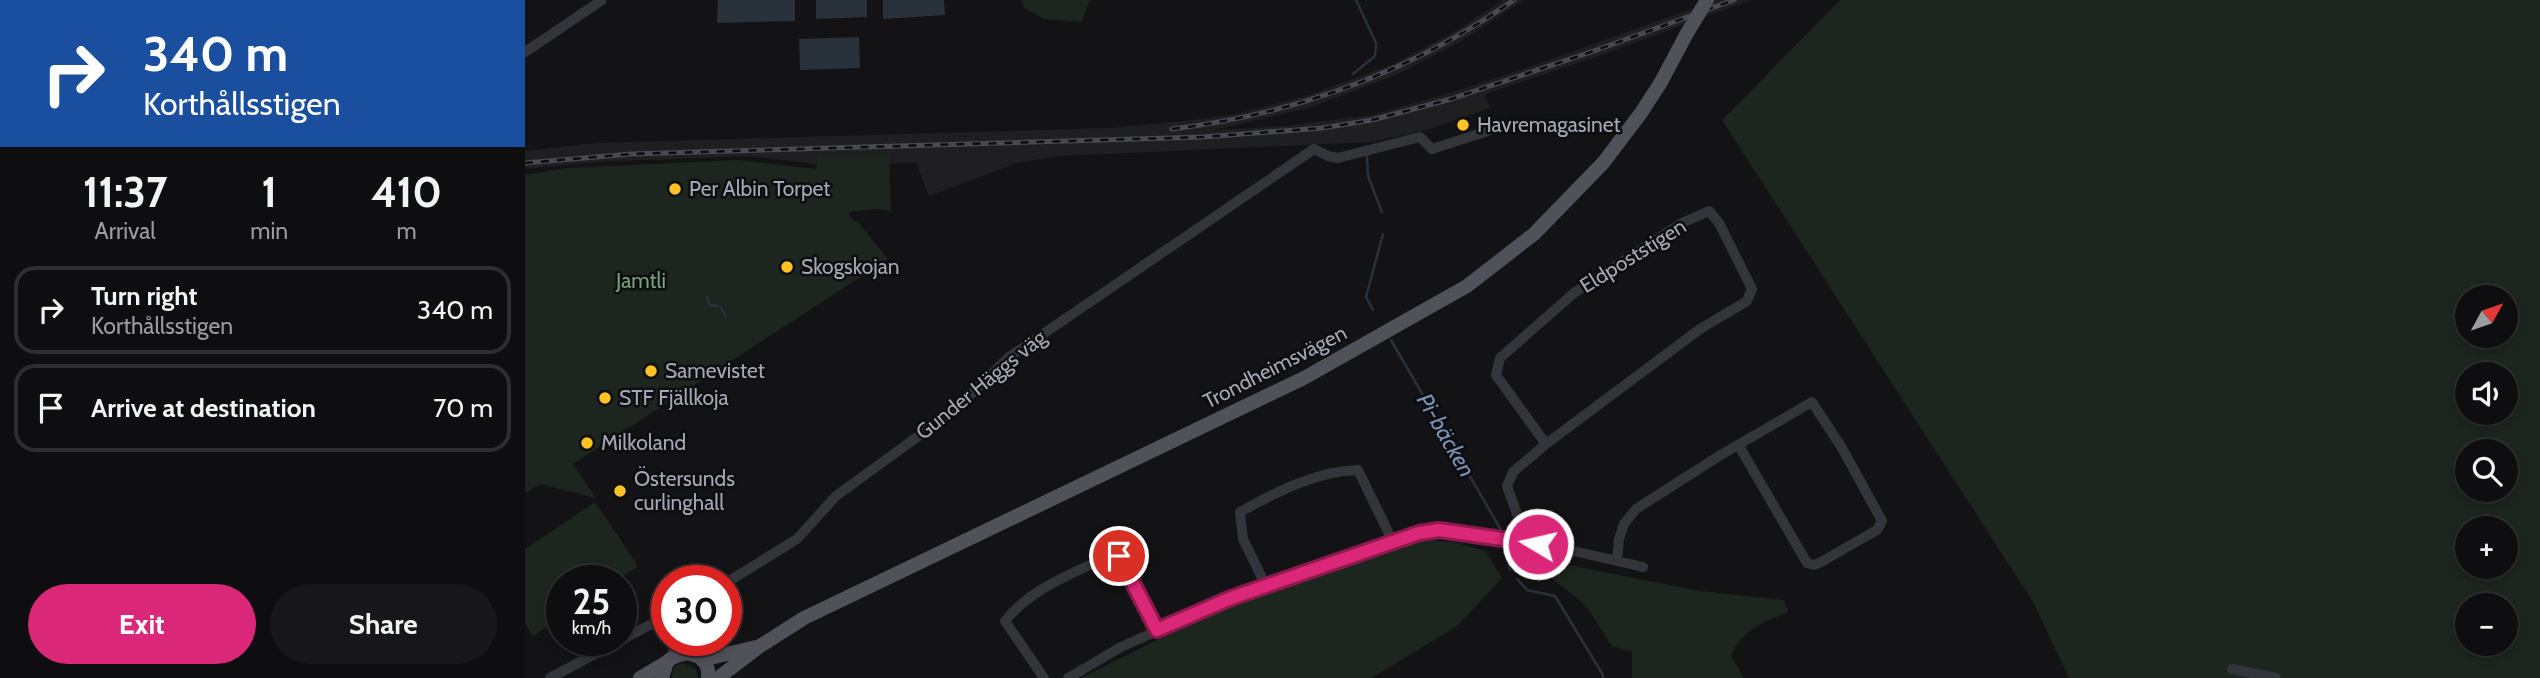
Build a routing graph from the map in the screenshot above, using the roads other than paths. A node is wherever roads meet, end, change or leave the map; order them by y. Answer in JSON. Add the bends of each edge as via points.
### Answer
{"nodes":[{"id":1,"x":602,"y":0,"type":"edge"},
{"id":2,"x":1707,"y":0,"type":"edge"},
{"id":3,"x":525,"y":52,"type":"edge"},
{"id":4,"x":1488,"y":131,"type":"dead end"},
{"id":5,"x":1546,"y":444,"type":"junction"},
{"id":6,"x":1739,"y":446,"type":"junction"},
{"id":7,"x":1524,"y":538,"type":"junction"},
{"id":8,"x":1392,"y":542,"type":"junction"},
{"id":9,"x":1617,"y":560,"type":"junction"},
{"id":10,"x":1643,"y":567,"type":"dead end"},
{"id":11,"x":742,"y":573,"type":"edge"},
{"id":12,"x":1266,"y":586,"type":"junction"},
{"id":13,"x":1157,"y":630,"type":"junction"},
{"id":14,"x":760,"y":646,"type":"junction"},
{"id":15,"x":591,"y":656,"type":"edge"},
{"id":16,"x":670,"y":656,"type":"edge"},
{"id":17,"x":697,"y":657,"type":"junction"},
{"id":18,"x":670,"y":659,"type":"junction"},
{"id":19,"x":2232,"y":669,"type":"dead end"},
{"id":20,"x":550,"y":678,"type":"edge"},
{"id":21,"x":640,"y":678,"type":"edge"},
{"id":22,"x":662,"y":678,"type":"edge"},
{"id":23,"x":708,"y":678,"type":"edge"},
{"id":24,"x":717,"y":678,"type":"edge"},
{"id":25,"x":1044,"y":678,"type":"edge"},
{"id":26,"x":1068,"y":678,"type":"edge"},
{"id":27,"x":2276,"y":678,"type":"edge"}],
"edges":[{"from":1,"to":3,"type":"street"},
{"from":2,"to":14,"type":"main road","name":"Trondheimsvägen","bridge":true,"via":[[1654,93],[1603,163],[1534,234],[1467,286],[1304,378],[874,583]]},
{"from":4,"to":11,"type":"street","name":"Gunder Häggs väg","via":[[1432,149],[1420,136],[1338,158],[1314,149],[1008,358],[957,408],[836,496],[797,539]]},
{"from":5,"to":5,"type":"street","name":"Eldpoststigen","via":[[1700,329],[1747,301],[1752,289],[1709,211],[1682,223],[1574,293],[1500,358],[1496,375]]},
{"from":5,"to":7,"type":"street","name":"Eldpoststigen","via":[[1513,472],[1507,486]]},
{"from":6,"to":6,"type":"street","via":[[1812,402],[1882,521],[1877,530],[1821,562],[1807,563]]},
{"from":6,"to":9,"type":"street","via":[[1636,509],[1624,524]]},
{"from":7,"to":8,"type":"street","via":[[1439,530]]},
{"from":7,"to":9,"type":"street"},
{"from":8,"to":12,"type":"street"},
{"from":8,"to":12,"type":"street","via":[[1359,470],[1338,470],[1274,492],[1240,512],[1243,539]]},
{"from":9,"to":10,"type":"street"},
{"from":12,"to":13,"type":"street"},
{"from":13,"to":25,"type":"street","via":[[1119,556],[1111,555],[1047,586],[1017,606],[1005,621]]},
{"from":13,"to":26,"type":"street"},
{"from":14,"to":17,"type":"main road","name":"Trondheimsvägen"},
{"from":14,"to":24,"type":"main road","name":"Trondheimsvägen"},
{"from":15,"to":20,"type":"street"},
{"from":16,"to":18,"type":"street"},
{"from":17,"to":18,"type":"main road","name":"Trondheimsvägen","via":[[683,653]]},
{"from":17,"to":23,"type":"main road","via":[[709,672]]},
{"from":18,"to":21,"type":"main road"},
{"from":18,"to":22,"type":"main road"},
{"from":19,"to":27,"type":"street"}]}
